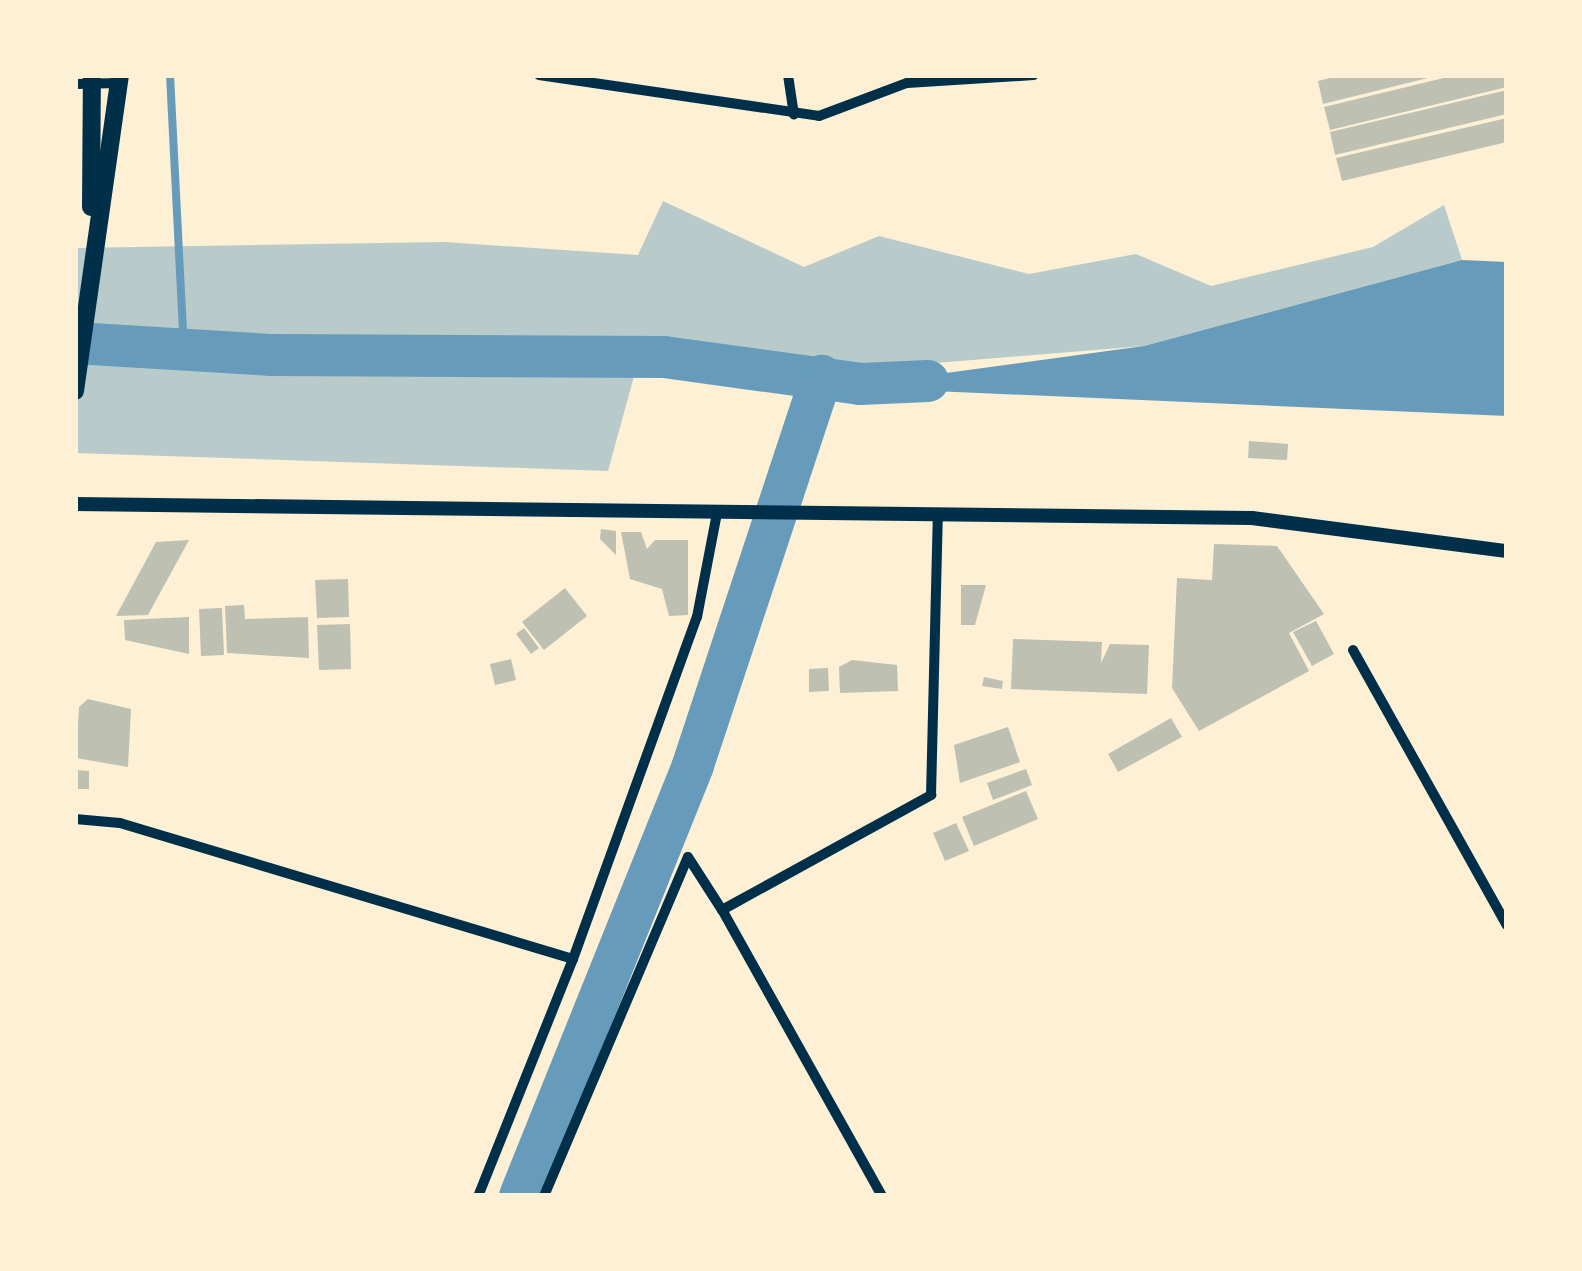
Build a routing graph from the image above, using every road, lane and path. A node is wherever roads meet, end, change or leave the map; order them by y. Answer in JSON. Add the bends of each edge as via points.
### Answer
{"nodes":[{"id":1,"x":539,"y":75,"type":"edge"},
{"id":2,"x":788,"y":75,"type":"edge"},
{"id":3,"x":1034,"y":75,"type":"edge"},
{"id":4,"x":120,"y":79,"type":"edge"},
{"id":5,"x":87,"y":81,"type":"edge"},
{"id":6,"x":794,"y":115,"type":"junction"},
{"id":7,"x":90,"y":268,"type":"junction"},
{"id":8,"x":75,"y":391,"type":"edge"},
{"id":9,"x":75,"y":504,"type":"edge"},
{"id":10,"x":717,"y":514,"type":"junction"},
{"id":11,"x":938,"y":515,"type":"junction"},
{"id":12,"x":1507,"y":550,"type":"edge"},
{"id":13,"x":1353,"y":650,"type":"dead end"},
{"id":14,"x":75,"y":819,"type":"edge"},
{"id":15,"x":722,"y":910,"type":"junction"},
{"id":16,"x":1507,"y":925,"type":"edge"},
{"id":17,"x":573,"y":958,"type":"junction"},
{"id":18,"x":478,"y":1196,"type":"edge"},
{"id":19,"x":544,"y":1196,"type":"edge"},
{"id":20,"x":882,"y":1196,"type":"edge"}],
"edges":[{"from":1,"to":6,"type":"street"},
{"from":2,"to":6,"type":"street"},
{"from":3,"to":6,"type":"street","via":[[907,82],[819,116]]},
{"from":4,"to":5,"type":"street"},
{"from":4,"to":7,"type":"main road"},
{"from":5,"to":7,"type":"main road"},
{"from":7,"to":8,"type":"main road"},
{"from":9,"to":10,"type":"street"},
{"from":10,"to":11,"type":"street"},
{"from":10,"to":17,"type":"street","via":[[697,616]]},
{"from":11,"to":12,"type":"street","via":[[1252,518]]},
{"from":11,"to":15,"type":"street","via":[[931,795]]},
{"from":13,"to":16,"type":"street"},
{"from":14,"to":17,"type":"street","via":[[120,824]]},
{"from":15,"to":19,"type":"street","via":[[688,857]]},
{"from":15,"to":20,"type":"street"},
{"from":17,"to":18,"type":"street"}]}
